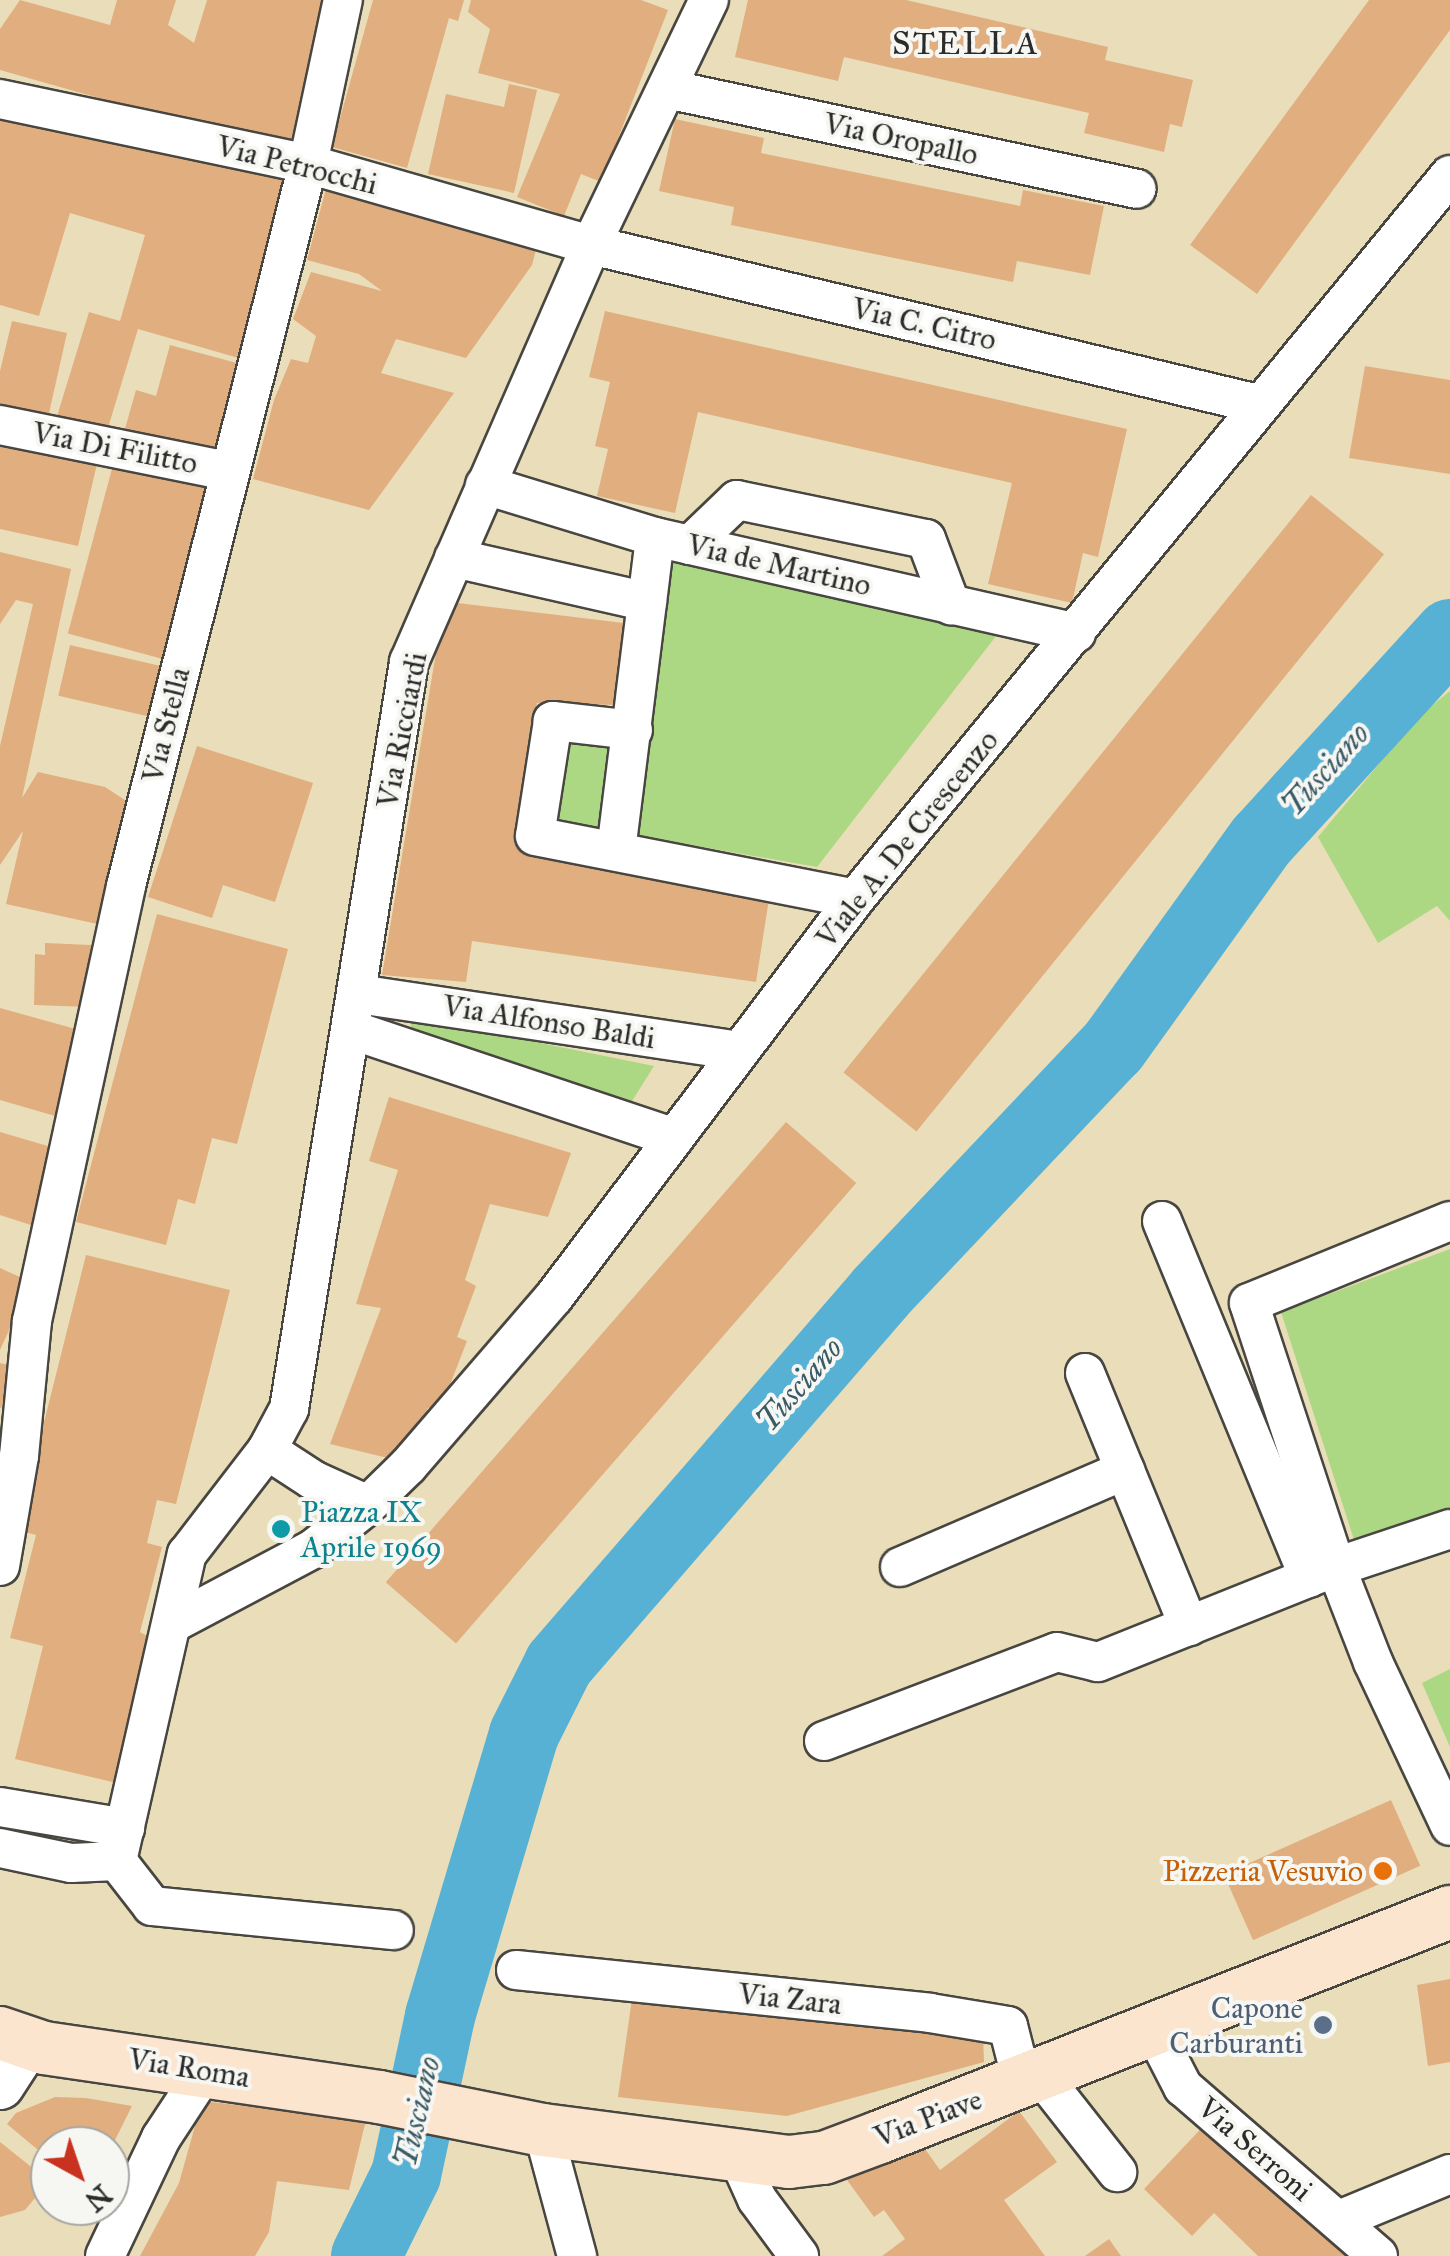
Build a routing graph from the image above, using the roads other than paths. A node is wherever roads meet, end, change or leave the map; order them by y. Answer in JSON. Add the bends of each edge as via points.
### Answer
{"nodes":[{"id":1,"x":343,"y":0,"type":"edge"},
{"id":2,"x":708,"y":0,"type":"edge"},
{"id":3,"x":667,"y":89,"type":"junction"},
{"id":4,"x":0,"y":98,"type":"edge"},
{"id":5,"x":308,"y":164,"type":"junction"},
{"id":6,"x":1450,"y":175,"type":"edge"},
{"id":7,"x":1136,"y":189,"type":"dead end"},
{"id":8,"x":590,"y":245,"type":"junction"},
{"id":9,"x":1258,"y":404,"type":"junction"},
{"id":10,"x":0,"y":426,"type":"edge"},
{"id":11,"x":229,"y":470,"type":"junction"},
{"id":12,"x":485,"y":485,"type":"junction"},
{"id":13,"x":673,"y":541,"type":"junction"},
{"id":14,"x":454,"y":558,"type":"junction"},
{"id":15,"x":647,"y":602,"type":"junction"},
{"id":16,"x":951,"y":605,"type":"junction"},
{"id":17,"x":1076,"y":633,"type":"junction"},
{"id":18,"x":633,"y":730,"type":"junction"},
{"id":19,"x":616,"y":851,"type":"junction"},
{"id":20,"x":855,"y":899,"type":"junction"},
{"id":21,"x":355,"y":1012,"type":"junction"},
{"id":22,"x":740,"y":1051,"type":"junction"},
{"id":23,"x":674,"y":1138,"type":"junction"},
{"id":24,"x":1162,"y":1221,"type":"dead end"},
{"id":25,"x":1450,"y":1222,"type":"edge"},
{"id":26,"x":1085,"y":1374,"type":"dead end"},
{"id":27,"x":267,"y":1450,"type":"junction"},
{"id":28,"x":10,"y":1454,"type":"edge"},
{"id":29,"x":1125,"y":1470,"type":"junction"},
{"id":30,"x":368,"y":1505,"type":"junction"},
{"id":31,"x":1450,"y":1529,"type":"edge"},
{"id":32,"x":0,"y":1566,"type":"edge"},
{"id":33,"x":900,"y":1567,"type":"dead end"},
{"id":34,"x":1322,"y":1572,"type":"junction"},
{"id":35,"x":175,"y":1622,"type":"junction"},
{"id":36,"x":1189,"y":1626,"type":"junction"},
{"id":37,"x":824,"y":1742,"type":"dead end"},
{"id":38,"x":0,"y":1807,"type":"edge"},
{"id":39,"x":1450,"y":1826,"type":"edge"},
{"id":40,"x":121,"y":1845,"type":"junction"},
{"id":41,"x":0,"y":1848,"type":"edge"},
{"id":42,"x":1450,"y":1912,"type":"edge"},
{"id":43,"x":394,"y":1930,"type":"dead end"},
{"id":44,"x":516,"y":1970,"type":"dead end"},
{"id":45,"x":1152,"y":2027,"type":"junction"},
{"id":46,"x":9,"y":2054,"type":"edge"},
{"id":47,"x":204,"y":2071,"type":"junction"},
{"id":48,"x":1031,"y":2078,"type":"junction"},
{"id":49,"x":380,"y":2097,"type":"joint"},
{"id":50,"x":524,"y":2125,"type":"junction"},
{"id":51,"x":738,"y":2156,"type":"junction"},
{"id":52,"x":1117,"y":2172,"type":"dead end"},
{"id":53,"x":1450,"y":2174,"type":"edge"},
{"id":54,"x":1339,"y":2220,"type":"junction"},
{"id":55,"x":105,"y":2256,"type":"edge"},
{"id":56,"x":577,"y":2256,"type":"edge"},
{"id":57,"x":799,"y":2256,"type":"edge"},
{"id":58,"x":1378,"y":2256,"type":"edge"}],
"edges":[{"from":1,"to":5,"type":"street","name":"Via Stella"},
{"from":2,"to":3,"type":"street","name":"Via Ricciardi"},
{"from":3,"to":7,"type":"street","name":"Via Oropallo"},
{"from":3,"to":8,"type":"street","name":"Via Ricciardi"},
{"from":4,"to":5,"type":"street","name":"Via Petrocchi"},
{"from":5,"to":8,"type":"street","name":"Via Petrocchi"},
{"from":5,"to":11,"type":"street","name":"Via Stella"},
{"from":6,"to":9,"type":"street","name":"Viale A. De Crescenzo"},
{"from":8,"to":9,"type":"street","name":"Via C. Citro"},
{"from":8,"to":12,"type":"street","name":"Via Ricciardi"},
{"from":9,"to":17,"type":"street","name":"Viale A. De Crescenzo"},
{"from":10,"to":11,"type":"street","name":"Via Di Filitto"},
{"from":11,"to":28,"type":"street","name":"Via Stella","via":[[126,886],[32,1321]]},
{"from":12,"to":13,"type":"street","name":"Via de Martino"},
{"from":12,"to":14,"type":"street","name":"Via Ricciardi"},
{"from":13,"to":15,"type":"street"},
{"from":13,"to":16,"type":"street","name":"Via de Martino"},
{"from":13,"to":16,"type":"street","via":[[737,500],[926,539]]},
{"from":14,"to":15,"type":"street"},
{"from":14,"to":21,"type":"street","name":"Via Ricciardi","via":[[409,662]]},
{"from":15,"to":18,"type":"street"},
{"from":16,"to":17,"type":"street","name":"Via de Martino"},
{"from":17,"to":20,"type":"street","name":"Viale A. De Crescenzo"},
{"from":18,"to":19,"type":"street"},
{"from":18,"to":19,"type":"street","via":[[553,721],[536,836]]},
{"from":19,"to":20,"type":"street"},
{"from":20,"to":22,"type":"street","name":"Viale A. De Crescenzo"},
{"from":21,"to":22,"type":"street","name":"Via Alfonso Baldi"},
{"from":21,"to":23,"type":"street","name":"Via Alfonso Baldi"},
{"from":21,"to":27,"type":"street","name":"Via Ricciardi","via":[[289,1409]]},
{"from":22,"to":23,"type":"street","name":"Viale A. De Crescenzo"},
{"from":23,"to":30,"type":"street","name":"Viale A. De Crescenzo","via":[[554,1297]]},
{"from":24,"to":34,"type":"street"},
{"from":25,"to":34,"type":"street","via":[[1249,1304]]},
{"from":26,"to":29,"type":"street"},
{"from":27,"to":30,"type":"street"},
{"from":27,"to":35,"type":"street","name":"Via Ricciardi","via":[[187,1554]]},
{"from":28,"to":32,"type":"street","name":"Via Stella"},
{"from":29,"to":33,"type":"street"},
{"from":29,"to":36,"type":"street"},
{"from":30,"to":35,"type":"street","name":"Viale A. De Crescenzo","via":[[313,1548]]},
{"from":31,"to":34,"type":"street"},
{"from":34,"to":36,"type":"street"},
{"from":34,"to":39,"type":"street","via":[[1373,1662]]},
{"from":35,"to":40,"type":"street","name":"Via Ricciardi"},
{"from":36,"to":37,"type":"street","via":[[1098,1662],[1057,1652]]},
{"from":38,"to":40,"type":"street"},
{"from":40,"to":41,"type":"street","via":[[71,1862]]},
{"from":40,"to":43,"type":"street","via":[[152,1906]]},
{"from":42,"to":45,"type":"main road","name":"Via Piave"},
{"from":44,"to":48,"type":"street","name":"Via Zara","via":[[1008,2026]]},
{"from":45,"to":48,"type":"main road","name":"Via Piave"},
{"from":45,"to":54,"type":"street","name":"Via Serroni","via":[[1183,2086]]},
{"from":46,"to":47,"type":"main road","name":"Via Roma"},
{"from":47,"to":49,"type":"main road","name":"Via Roma"},
{"from":47,"to":55,"type":"street","via":[[161,2138]]},
{"from":48,"to":51,"type":"main road","name":"Via Piave","via":[[824,2158]]},
{"from":48,"to":52,"type":"street"},
{"from":49,"to":50,"type":"main road","name":"Via Piave"},
{"from":50,"to":51,"type":"main road","name":"Via Piave"},
{"from":50,"to":56,"type":"street"},
{"from":51,"to":57,"type":"street","via":[[757,2199]]},
{"from":53,"to":54,"type":"street"},
{"from":54,"to":58,"type":"street","name":"Via Serroni"}]}
